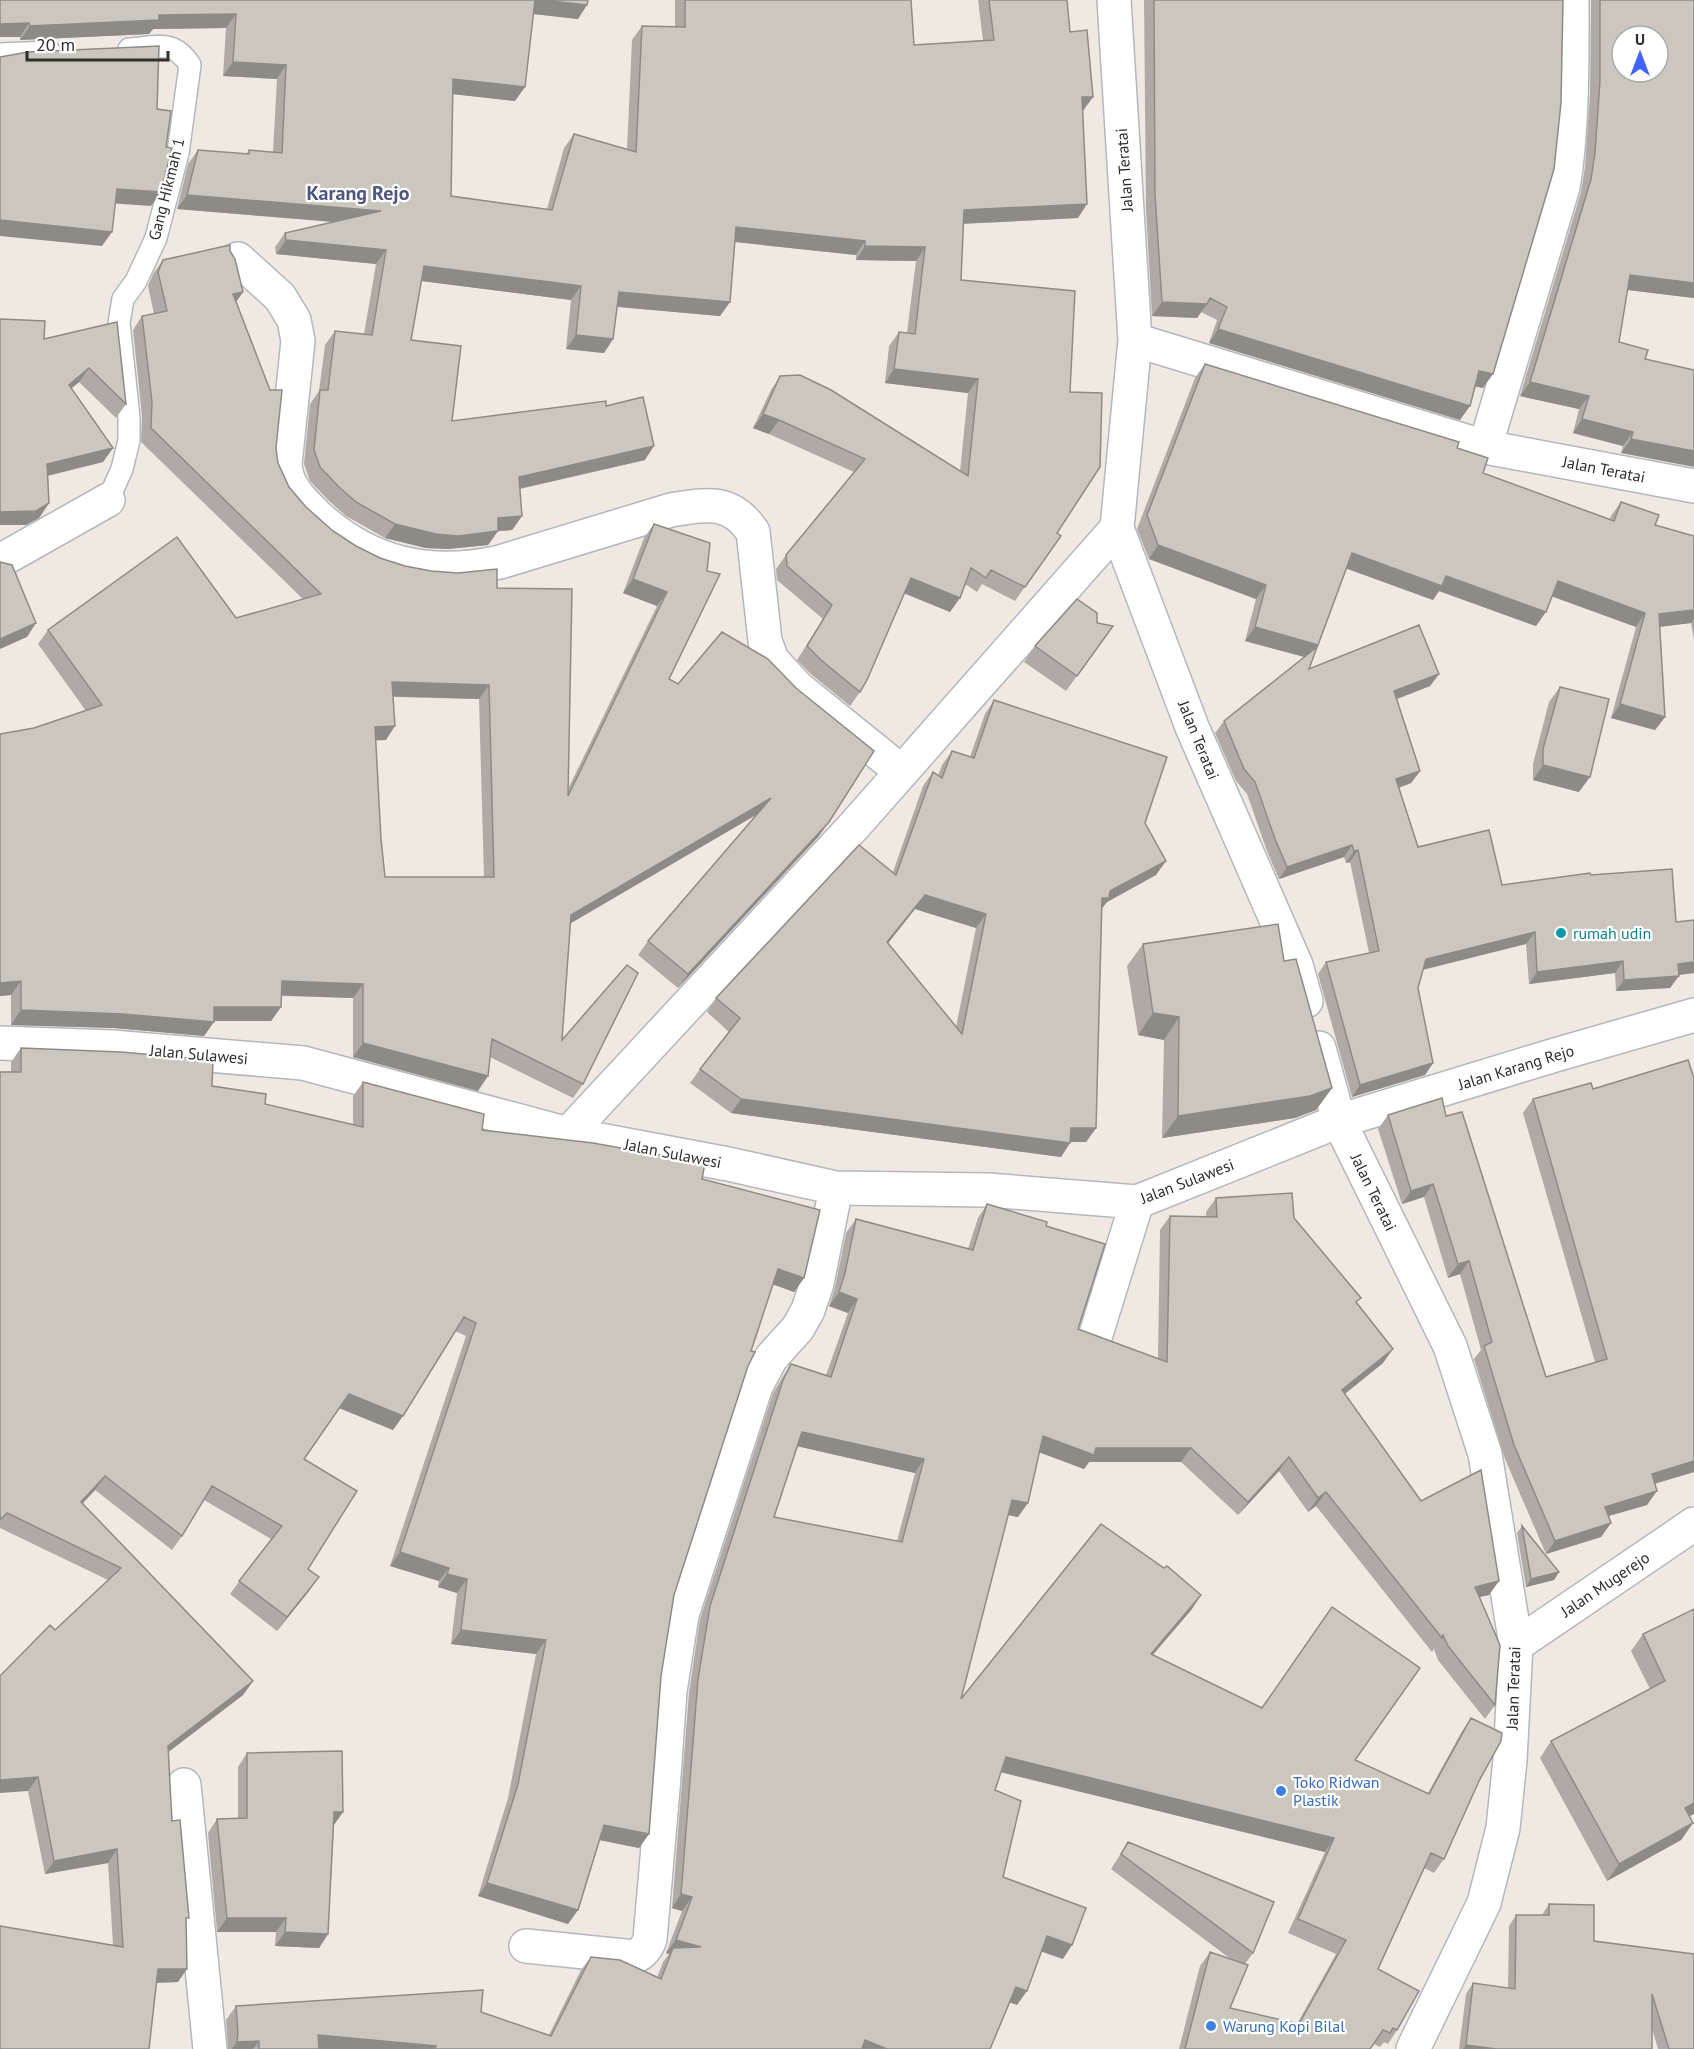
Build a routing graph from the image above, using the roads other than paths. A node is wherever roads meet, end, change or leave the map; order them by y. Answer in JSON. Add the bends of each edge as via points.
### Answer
{"nodes":[{"id":1,"x":1114,"y":0,"type":"edge"},
{"id":2,"x":1572,"y":0,"type":"edge"},
{"id":3,"x":107,"y":49,"type":"edge"},
{"id":4,"x":72,"y":51,"type":"edge"},
{"id":5,"x":0,"y":54,"type":"edge"},
{"id":6,"x":238,"y":259,"type":"edge"},
{"id":7,"x":1135,"y":340,"type":"junction"},
{"id":8,"x":1485,"y":447,"type":"junction"},
{"id":9,"x":1694,"y":486,"type":"edge"},
{"id":10,"x":108,"y":500,"type":"joint"},
{"id":11,"x":1117,"y":528,"type":"junction"},
{"id":12,"x":0,"y":561,"type":"edge"},
{"id":13,"x":902,"y":772,"type":"junction"},
{"id":14,"x":1694,"y":1015,"type":"edge"},
{"id":15,"x":0,"y":1043,"type":"edge"},
{"id":16,"x":1339,"y":1121,"type":"junction"},
{"id":17,"x":568,"y":1134,"type":"junction"},
{"id":18,"x":836,"y":1188,"type":"junction"},
{"id":19,"x":1137,"y":1202,"type":"junction"},
{"id":20,"x":1096,"y":1334,"type":"edge"},
{"id":21,"x":1694,"y":1524,"type":"edge"},
{"id":22,"x":1516,"y":1645,"type":"junction"},
{"id":23,"x":184,"y":1785,"type":"dead end"},
{"id":24,"x":526,"y":1946,"type":"dead end"},
{"id":25,"x":210,"y":2049,"type":"edge"},
{"id":26,"x":1413,"y":2049,"type":"edge"}],
"edges":[{"from":1,"to":7,"type":"street","name":"Jalan Teratai"},
{"from":2,"to":8,"type":"street","via":[[1563,187]]},
{"from":3,"to":10,"type":"lane","name":"Gang Hikmah 1","via":[[168,46],[182,53],[190,65],[178,153],[156,237],[123,298],[119,323],[129,440]]},
{"from":4,"to":5,"type":"lane"},
{"from":6,"to":13,"type":"street","via":[[280,297],[294,320],[298,341],[286,474],[298,496],[326,524],[357,546],[406,564],[471,568],[671,510],[722,506],[734,511],[753,532],[765,641],[772,660],[798,688]]},
{"from":7,"to":8,"type":"street","name":"Jalan Teratai"},
{"from":7,"to":11,"type":"street","name":"Jalan Teratai"},
{"from":8,"to":9,"type":"street","name":"Jalan Teratai"},
{"from":10,"to":12,"type":"street"},
{"from":11,"to":13,"type":"street"},
{"from":11,"to":16,"type":"street","name":"Jalan Teratai","via":[[1192,727],[1296,965]]},
{"from":13,"to":17,"type":"street"},
{"from":14,"to":16,"type":"street","name":"Jalan Karang Rejo"},
{"from":15,"to":17,"type":"street","name":"Jalan Sulawesi","via":[[112,1047],[303,1064]]},
{"from":16,"to":19,"type":"street","name":"Jalan Sulawesi"},
{"from":16,"to":22,"type":"street","name":"Jalan Teratai","via":[[1450,1346],[1485,1454]]},
{"from":17,"to":18,"type":"street","name":"Jalan Sulawesi"},
{"from":18,"to":19,"type":"street","name":"Jalan Sulawesi","via":[[988,1190]]},
{"from":18,"to":24,"type":"street","via":[[808,1310],[798,1328],[771,1358],[756,1386],[687,1596],[670,1691],[648,1946],[634,1957]]},
{"from":19,"to":20,"type":"street"},
{"from":21,"to":22,"type":"street","name":"Jalan Mugerejo"},
{"from":22,"to":26,"type":"street","name":"Jalan Teratai","via":[[1503,1828],[1485,1903]]},
{"from":23,"to":25,"type":"street"}]}
